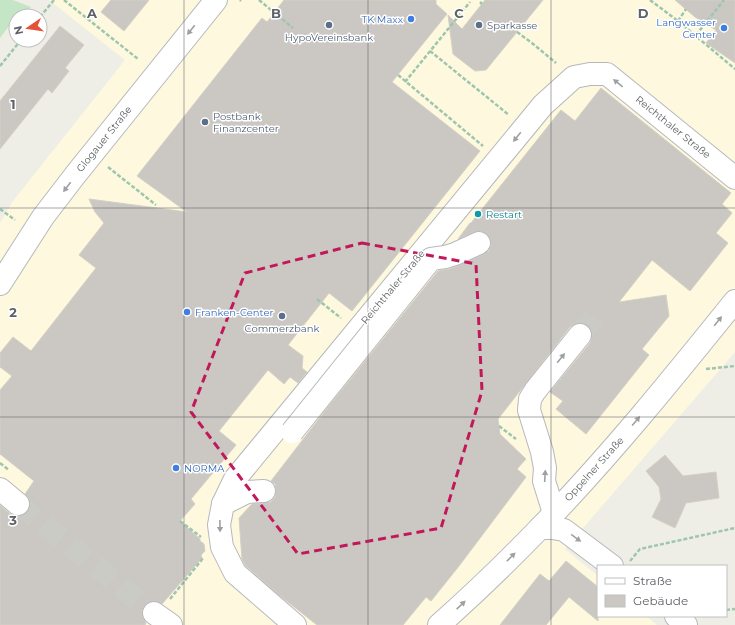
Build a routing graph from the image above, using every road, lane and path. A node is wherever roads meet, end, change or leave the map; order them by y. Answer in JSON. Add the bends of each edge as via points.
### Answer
{"nodes":[{"id":1,"x":54,"y":0,"type":"edge"},
{"id":2,"x":64,"y":0,"type":"edge"},
{"id":3,"x":216,"y":0,"type":"edge"},
{"id":4,"x":259,"y":0,"type":"edge"},
{"id":5,"x":650,"y":0,"type":"edge"},
{"id":6,"x":657,"y":0,"type":"edge"},
{"id":7,"x":724,"y":0,"type":"edge"},
{"id":8,"x":470,"y":2,"type":"dead end"},
{"id":9,"x":654,"y":3,"type":"junction"},
{"id":10,"x":47,"y":8,"type":"edge"},
{"id":11,"x":686,"y":9,"type":"dead end"},
{"id":12,"x":678,"y":21,"type":"junction"},
{"id":13,"x":293,"y":28,"type":"dead end"},
{"id":14,"x":517,"y":32,"type":"dead end"},
{"id":15,"x":696,"y":35,"type":"junction"},
{"id":16,"x":15,"y":48,"type":"edge"},
{"id":17,"x":430,"y":51,"type":"junction"},
{"id":18,"x":138,"y":59,"type":"dead end"},
{"id":19,"x":556,"y":63,"type":"dead end"},
{"id":20,"x":0,"y":66,"type":"edge"},
{"id":21,"x":735,"y":69,"type":"edge"},
{"id":22,"x":398,"y":75,"type":"dead end"},
{"id":23,"x":405,"y":82,"type":"junction"},
{"id":24,"x":512,"y":117,"type":"dead end"},
{"id":25,"x":486,"y":148,"type":"dead end"},
{"id":26,"x":108,"y":167,"type":"dead end"},
{"id":27,"x":735,"y":178,"type":"edge"},
{"id":28,"x":156,"y":205,"type":"dead end"},
{"id":29,"x":0,"y":209,"type":"edge"},
{"id":30,"x":15,"y":220,"type":"dead end"},
{"id":31,"x":434,"y":238,"type":"junction"},
{"id":32,"x":479,"y":243,"type":"dead end"},
{"id":33,"x":440,"y":263,"type":"junction"},
{"id":34,"x":0,"y":284,"type":"edge"},
{"id":35,"x":316,"y":299,"type":"dead end"},
{"id":36,"x":735,"y":301,"type":"edge"},
{"id":37,"x":345,"y":321,"type":"dead end"},
{"id":38,"x":580,"y":335,"type":"tunnel mouth"},
{"id":39,"x":735,"y":366,"type":"edge"},
{"id":40,"x":705,"y":369,"type":"dead end"},
{"id":41,"x":235,"y":479,"type":"junction"},
{"id":42,"x":0,"y":489,"type":"edge"},
{"id":43,"x":264,"y":491,"type":"dead end"},
{"id":44,"x":18,"y":504,"type":"tunnel mouth"},
{"id":45,"x":223,"y":504,"type":"junction"},
{"id":46,"x":547,"y":520,"type":"junction"},
{"id":47,"x":180,"y":521,"type":"dead end"},
{"id":48,"x":735,"y":528,"type":"edge"},
{"id":49,"x":203,"y":538,"type":"dead end"},
{"id":50,"x":207,"y":553,"type":"dead end"},
{"id":51,"x":611,"y":565,"type":"edge"},
{"id":52,"x":627,"y":565,"type":"edge"},
{"id":53,"x":262,"y":597,"type":"junction"},
{"id":54,"x":164,"y":613,"type":"edge"},
{"id":55,"x":271,"y":625,"type":"edge"},
{"id":56,"x":295,"y":625,"type":"edge"},
{"id":57,"x":439,"y":625,"type":"edge"}],
"edges":[{"from":1,"to":10,"type":"path"},
{"from":2,"to":18,"type":"path"},
{"from":3,"to":34,"type":"street","name":"Glogauer Straße","one_way":true,"via":[[43,217]]},
{"from":4,"to":13,"type":"path"},
{"from":5,"to":9,"type":"path"},
{"from":6,"to":9,"type":"path"},
{"from":7,"to":15,"type":"path"},
{"from":8,"to":17,"type":"path"},
{"from":9,"to":12,"type":"path"},
{"from":11,"to":12,"type":"path"},
{"from":12,"to":15,"type":"path"},
{"from":14,"to":19,"type":"path"},
{"from":15,"to":21,"type":"path"},
{"from":16,"to":20,"type":"path"},
{"from":17,"to":23,"type":"path"},
{"from":17,"to":24,"type":"path"},
{"from":22,"to":23,"type":"path"},
{"from":23,"to":25,"type":"path"},
{"from":26,"to":28,"type":"path"},
{"from":27,"to":31,"type":"street","name":"Reichthaler Straße","one_way":true,"via":[[607,74],[590,74],[574,78],[543,105]]},
{"from":29,"to":30,"type":"path"},
{"from":31,"to":33,"type":"street"},
{"from":31,"to":41,"type":"street","name":"Reichthaler Straße"},
{"from":32,"to":33,"type":"street"},
{"from":33,"to":41,"type":"street","bridge":true,"via":[[431,259],[292,432],[255,469]]},
{"from":35,"to":37,"type":"path"},
{"from":46,"to":36,"type":"street","name":"Oppelner Straße","one_way":true,"via":[[635,422]]},
{"from":46,"to":38,"type":"street","one_way":true,"via":[[545,468],[529,410],[530,399]]},
{"from":39,"to":40,"type":"path"},
{"from":41,"to":45,"type":"street","name":"Reichthaler Straße"},
{"from":42,"to":44,"type":"street"},
{"from":43,"to":45,"type":"street","via":[[247,492]]},
{"from":45,"to":53,"type":"street","name":"Reichthaler Straße","one_way":true,"via":[[219,525],[222,547],[235,573]]},
{"from":46,"to":51,"type":"street","one_way":true,"via":[[552,528],[564,530]]},
{"from":57,"to":46,"type":"street","name":"Oppelner Straße","one_way":true},
{"from":47,"to":49,"type":"path"},
{"from":48,"to":52,"type":"path","via":[[640,549]]},
{"from":50,"to":54,"type":"path"},
{"from":53,"to":55,"type":"street"},
{"from":53,"to":56,"type":"street","name":"Reichthaler Straße"}]}
